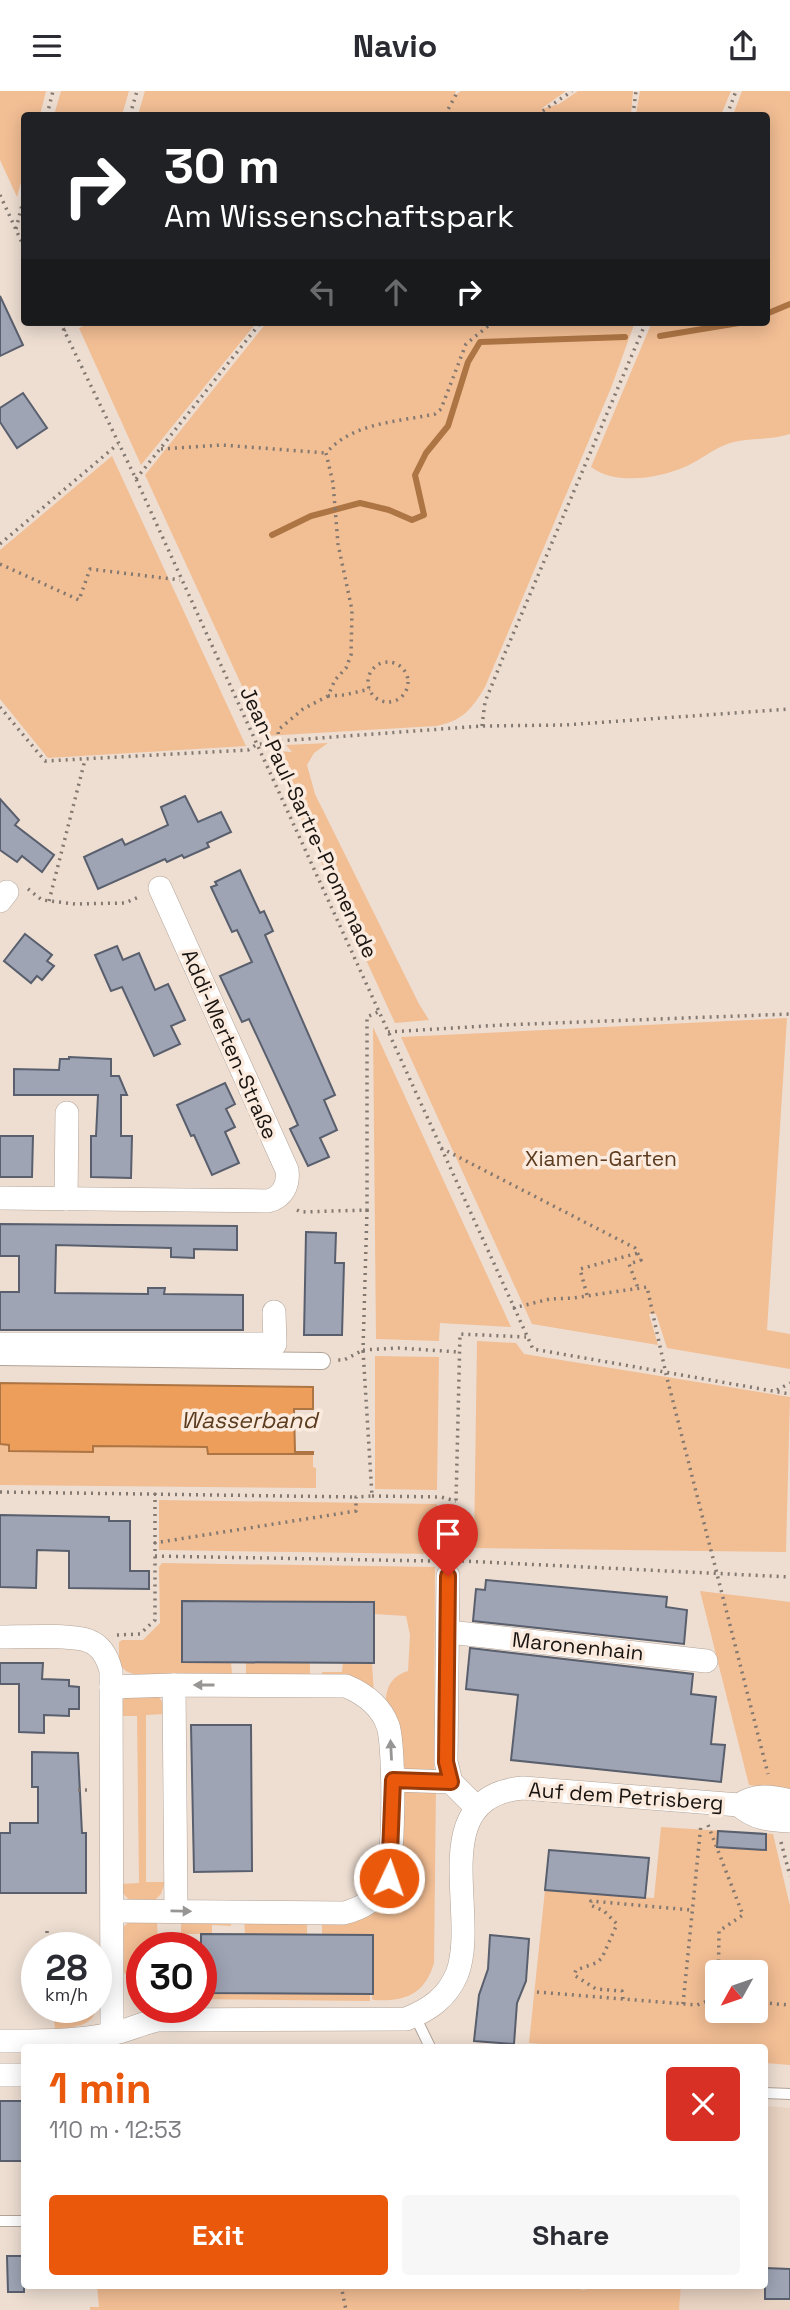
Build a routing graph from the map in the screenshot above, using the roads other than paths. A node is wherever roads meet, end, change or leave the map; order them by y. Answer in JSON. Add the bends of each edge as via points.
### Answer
{"nodes":[{"id":1,"x":160,"y":888,"type":"road end"},
{"id":2,"x":67,"y":1113,"type":"dead end"},
{"id":3,"x":0,"y":1198,"type":"edge"},
{"id":4,"x":66,"y":1199,"type":"junction"},
{"id":5,"x":274,"y":1312,"type":"dead end"},
{"id":6,"x":0,"y":1344,"type":"edge"},
{"id":7,"x":0,"y":1357,"type":"edge"},
{"id":8,"x":322,"y":1361,"type":"road end"},
{"id":9,"x":448,"y":1564,"type":"road end"},
{"id":10,"x":449,"y":1632,"type":"junction"},
{"id":11,"x":0,"y":1637,"type":"edge"},
{"id":12,"x":706,"y":1661,"type":"dead end"},
{"id":13,"x":174,"y":1685,"type":"junction"},
{"id":14,"x":111,"y":1687,"type":"junction"},
{"id":15,"x":393,"y":1780,"type":"junction"},
{"id":16,"x":451,"y":1782,"type":"junction"},
{"id":17,"x":790,"y":1801,"type":"edge"},
{"id":18,"x":739,"y":1805,"type":"junction"},
{"id":19,"x":477,"y":1808,"type":"junction"},
{"id":20,"x":785,"y":1828,"type":"edge"},
{"id":21,"x":113,"y":1911,"type":"junction"},
{"id":22,"x":176,"y":1911,"type":"junction"},
{"id":23,"x":415,"y":2016,"type":"junction"},
{"id":24,"x":0,"y":2041,"type":"edge"},
{"id":25,"x":105,"y":2041,"type":"edge"},
{"id":26,"x":429,"y":2044,"type":"edge"},
{"id":27,"x":0,"y":2075,"type":"edge"},
{"id":28,"x":21,"y":2075,"type":"edge"},
{"id":29,"x":768,"y":2093,"type":"edge"},
{"id":30,"x":790,"y":2094,"type":"edge"},
{"id":31,"x":0,"y":2221,"type":"edge"},
{"id":32,"x":21,"y":2221,"type":"edge"}],
"edges":[{"from":1,"to":4,"type":"street","name":"Addi-Merten-Straße","via":[[287,1170],[285,1190],[268,1201]]},
{"from":2,"to":4,"type":"street"},
{"from":3,"to":4,"type":"street"},
{"from":5,"to":6,"type":"street","via":[[275,1344]]},
{"from":7,"to":8,"type":"street"},
{"from":9,"to":10,"type":"street"},
{"from":10,"to":12,"type":"street","name":"Maronenhain"},
{"from":10,"to":16,"type":"street","via":[[446,1762]]},
{"from":11,"to":14,"type":"street","via":[[88,1640],[105,1653]]},
{"from":13,"to":14,"type":"street"},
{"from":15,"to":13,"type":"street","one_way":true,"via":[[388,1726],[370,1699],[346,1686]]},
{"from":13,"to":22,"type":"street"},
{"from":14,"to":21,"type":"street"},
{"from":15,"to":16,"type":"street"},
{"from":22,"to":15,"type":"street","one_way":true,"via":[[334,1914],[364,1905],[384,1889],[389,1878]]},
{"from":16,"to":19,"type":"street"},
{"from":17,"to":18,"type":"street","name":"Auf dem Petrisberg","via":[[762,1796]]},
{"from":18,"to":19,"type":"street","name":"Auf dem Petrisberg","via":[[523,1788],[502,1791]]},
{"from":18,"to":20,"type":"street","name":"Auf dem Petrisberg","via":[[748,1814]]},
{"from":19,"to":23,"type":"street","via":[[465,1832],[461,1856],[457,1974],[440,2001]]},
{"from":21,"to":22,"type":"street"},
{"from":21,"to":25,"type":"street"},
{"from":23,"to":25,"type":"street","via":[[393,2020],[159,2020],[138,2024]]},
{"from":23,"to":26,"type":"lane"},
{"from":24,"to":25,"type":"street"},
{"from":27,"to":28,"type":"street"},
{"from":29,"to":30,"type":"lane"},
{"from":31,"to":32,"type":"lane"}]}
